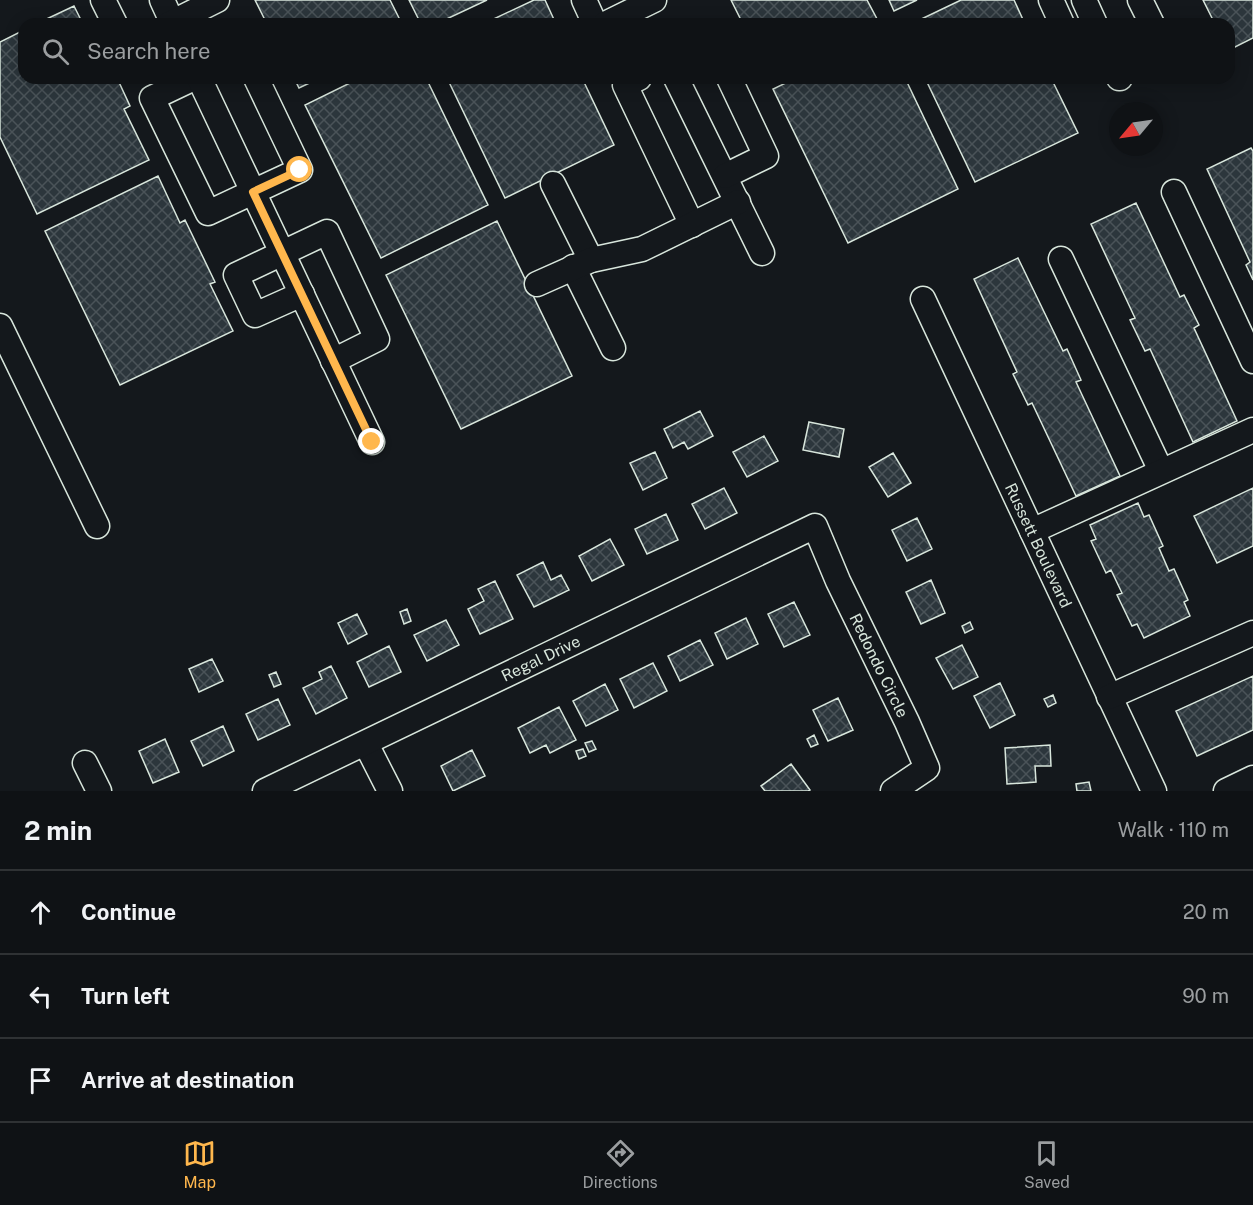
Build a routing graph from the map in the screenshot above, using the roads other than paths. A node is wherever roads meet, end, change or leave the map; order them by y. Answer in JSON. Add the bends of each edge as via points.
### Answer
{"nodes":[{"id":1,"x":104,"y":0,"type":"edge"},
{"id":2,"x":162,"y":0,"type":"edge"},
{"id":3,"x":217,"y":0,"type":"edge"},
{"id":4,"x":584,"y":0,"type":"edge"},
{"id":5,"x":1051,"y":0,"type":"edge"},
{"id":6,"x":1140,"y":0,"type":"edge"},
{"id":7,"x":646,"y":8,"type":"edge"},
{"id":8,"x":112,"y":18,"type":"edge"},
{"id":9,"x":169,"y":18,"type":"edge"},
{"id":10,"x":181,"y":18,"type":"edge"},
{"id":11,"x":592,"y":18,"type":"edge"},
{"id":12,"x":620,"y":18,"type":"edge"},
{"id":13,"x":1059,"y":18,"type":"edge"},
{"id":14,"x":1149,"y":18,"type":"edge"},
{"id":15,"x":183,"y":84,"type":"edge"},
{"id":16,"x":199,"y":84,"type":"edge"},
{"id":17,"x":259,"y":84,"type":"edge"},
{"id":18,"x":627,"y":84,"type":"edge"},
{"id":19,"x":679,"y":84,"type":"edge"},
{"id":20,"x":732,"y":84,"type":"edge"},
{"id":21,"x":725,"y":177,"type":"junction"},
{"id":22,"x":553,"y":184,"type":"dead end"},
{"id":23,"x":253,"y":192,"type":"junction"},
{"id":24,"x":1174,"y":192,"type":"dead end"},
{"id":25,"x":738,"y":202,"type":"junction"},
{"id":26,"x":692,"y":225,"type":"junction"},
{"id":27,"x":282,"y":253,"type":"junction"},
{"id":28,"x":762,"y":253,"type":"dead end"},
{"id":29,"x":1061,"y":259,"type":"dead end"},
{"id":30,"x":582,"y":263,"type":"junction"},
{"id":31,"x":537,"y":284,"type":"dead end"},
{"id":32,"x":302,"y":294,"type":"junction"},
{"id":33,"x":923,"y":299,"type":"dead end"},
{"id":34,"x":0,"y":326,"type":"edge"},
{"id":35,"x":613,"y":348,"type":"dead end"},
{"id":36,"x":333,"y":361,"type":"junction"},
{"id":37,"x":1253,"y":362,"type":"edge"},
{"id":38,"x":1253,"y":430,"type":"edge"},
{"id":39,"x":372,"y":442,"type":"dead end"},
{"id":40,"x":1161,"y":471,"type":"junction"},
{"id":41,"x":815,"y":525,"type":"joint"},
{"id":42,"x":97,"y":526,"type":"dead end"},
{"id":43,"x":1032,"y":531,"type":"junction"},
{"id":44,"x":1253,"y":633,"type":"edge"},
{"id":45,"x":1109,"y":697,"type":"junction"},
{"id":46,"x":366,"y":744,"type":"junction"},
{"id":47,"x":85,"y":763,"type":"dead end"},
{"id":48,"x":1253,"y":778,"type":"edge"},
{"id":49,"x":99,"y":791,"type":"edge"},
{"id":50,"x":265,"y":791,"type":"edge"},
{"id":51,"x":390,"y":791,"type":"edge"},
{"id":52,"x":893,"y":791,"type":"edge"},
{"id":53,"x":1154,"y":791,"type":"edge"},
{"id":54,"x":1226,"y":791,"type":"edge"}],
"edges":[{"from":1,"to":8,"type":"street"},
{"from":2,"to":9,"type":"street"},
{"from":3,"to":10,"type":"street"},
{"from":4,"to":11,"type":"street"},
{"from":5,"to":13,"type":"street"},
{"from":6,"to":14,"type":"street"},
{"from":7,"to":12,"type":"street"},
{"from":15,"to":23,"type":"street","via":[[152,98],[208,213]]},
{"from":16,"to":23,"type":"street"},
{"from":17,"to":23,"type":"street","via":[[300,170]]},
{"from":18,"to":26,"type":"street"},
{"from":19,"to":21,"type":"street"},
{"from":20,"to":21,"type":"street","via":[[766,156]]},
{"from":21,"to":25,"type":"street"},
{"from":22,"to":30,"type":"street"},
{"from":23,"to":27,"type":"street"},
{"from":24,"to":37,"type":"street"},
{"from":25,"to":26,"type":"street"},
{"from":25,"to":28,"type":"street"},
{"from":26,"to":30,"type":"street","via":[[642,249]]},
{"from":27,"to":32,"type":"street"},
{"from":27,"to":32,"type":"street","via":[[236,275],[255,315]]},
{"from":27,"to":36,"type":"street","via":[[327,232],[377,339]]},
{"from":29,"to":40,"type":"street"},
{"from":30,"to":31,"type":"street"},
{"from":30,"to":35,"type":"street"},
{"from":32,"to":36,"type":"street"},
{"from":33,"to":43,"type":"street","name":"Russett Boulevard"},
{"from":34,"to":42,"type":"street"},
{"from":36,"to":39,"type":"street"},
{"from":38,"to":40,"type":"street"},
{"from":40,"to":43,"type":"street"},
{"from":41,"to":46,"type":"street","name":"Regal Drive"},
{"from":41,"to":52,"type":"street","name":"Redondo Circle","via":[[927,768]]},
{"from":43,"to":45,"type":"street","name":"Russett Boulevard"},
{"from":44,"to":45,"type":"street"},
{"from":45,"to":53,"type":"street","name":"Russett Boulevard"},
{"from":46,"to":50,"type":"street","name":"Regal Drive"},
{"from":46,"to":51,"type":"street"},
{"from":47,"to":49,"type":"street"},
{"from":48,"to":54,"type":"street"}]}
